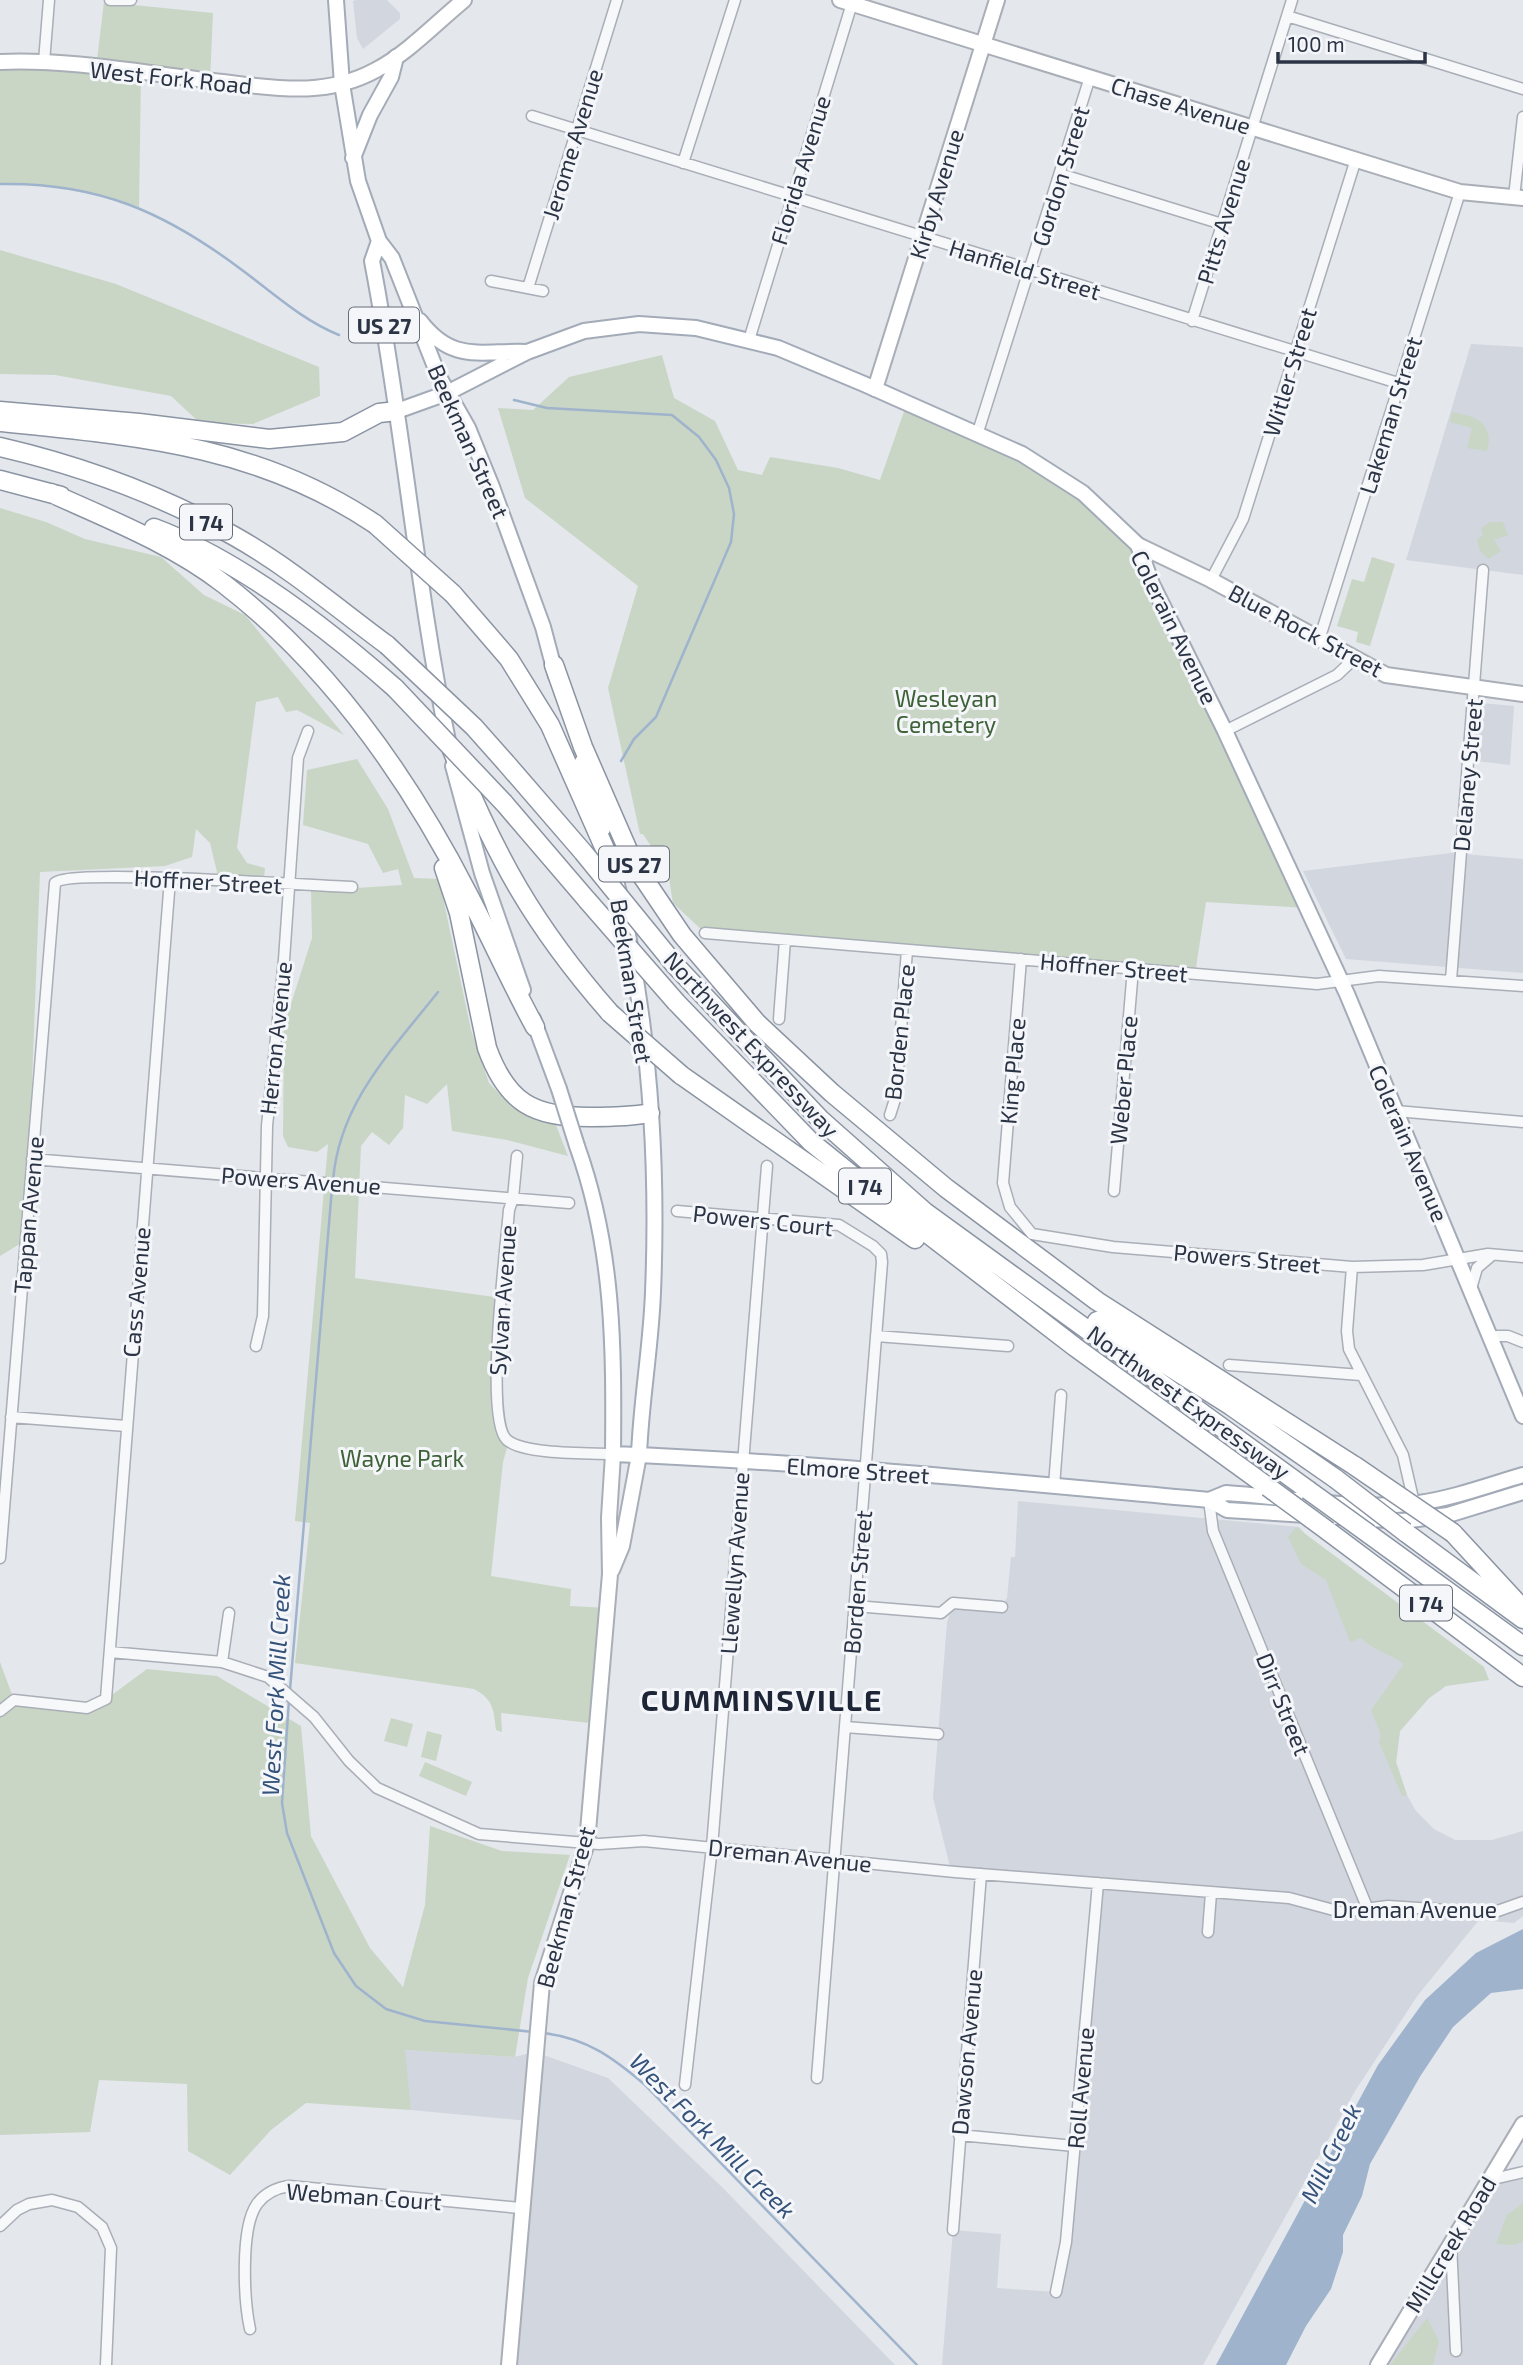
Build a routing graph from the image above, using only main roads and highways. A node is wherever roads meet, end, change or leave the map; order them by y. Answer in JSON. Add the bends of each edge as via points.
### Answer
{"nodes":[{"id":1,"x":336,"y":0,"type":"edge"},
{"id":2,"x":464,"y":0,"type":"edge"},
{"id":3,"x":997,"y":0,"type":"edge"},
{"id":4,"x":848,"y":1,"type":"edge"},
{"id":5,"x":983,"y":44,"type":"junction"},
{"id":6,"x":396,"y":57,"type":"junction"},
{"id":7,"x":0,"y":62,"type":"edge"},
{"id":8,"x":342,"y":84,"type":"junction"},
{"id":9,"x":353,"y":159,"type":"junction"},
{"id":10,"x":1518,"y":197,"type":"edge"},
{"id":11,"x":379,"y":241,"type":"junction"},
{"id":12,"x":411,"y":308,"type":"junction"},
{"id":13,"x":527,"y":352,"type":"junction"},
{"id":14,"x":875,"y":389,"type":"junction"},
{"id":15,"x":447,"y":393,"type":"junction"},
{"id":16,"x":0,"y":411,"type":"edge"},
{"id":17,"x":397,"y":411,"type":"junction"},
{"id":18,"x":0,"y":422,"type":"edge"},
{"id":19,"x":0,"y":447,"type":"edge"},
{"id":20,"x":0,"y":480,"type":"edge"},
{"id":21,"x":51,"y":493,"type":"junction"},
{"id":22,"x":1138,"y":545,"type":"junction"},
{"id":23,"x":554,"y":665,"type":"junction"},
{"id":24,"x":1523,"y":694,"type":"edge"},
{"id":25,"x":447,"y":737,"type":"junction"},
{"id":26,"x":426,"y":823,"type":"junction"},
{"id":27,"x":612,"y":865,"type":"junction"},
{"id":28,"x":535,"y":1027,"type":"junction"},
{"id":29,"x":650,"y":1113,"type":"junction"},
{"id":30,"x":1009,"y":1272,"type":"junction"},
{"id":31,"x":1075,"y":1348,"type":"junction"},
{"id":32,"x":1171,"y":1349,"type":"junction"},
{"id":33,"x":1523,"y":1416,"type":"edge"},
{"id":34,"x":613,"y":1454,"type":"junction"},
{"id":35,"x":639,"y":1455,"type":"junction"},
{"id":36,"x":1305,"y":1458,"type":"junction"},
{"id":37,"x":1523,"y":1475,"type":"edge"},
{"id":38,"x":1523,"y":1492,"type":"edge"},
{"id":39,"x":1209,"y":1500,"type":"junction"},
{"id":40,"x":610,"y":1574,"type":"junction"},
{"id":41,"x":1523,"y":1609,"type":"edge"},
{"id":42,"x":1523,"y":1619,"type":"edge"},
{"id":43,"x":1523,"y":1647,"type":"edge"},
{"id":44,"x":1523,"y":1677,"type":"edge"},
{"id":45,"x":1523,"y":2124,"type":"edge"},
{"id":46,"x":509,"y":2365,"type":"edge"},
{"id":47,"x":1378,"y":2365,"type":"edge"}],
"edges":[{"from":1,"to":8,"type":"main road","number":"US 27"},
{"from":2,"to":6,"type":"main road","name":"West Fork Road"},
{"from":3,"to":5,"type":"main road","name":"Kirby Avenue"},
{"from":4,"to":5,"type":"main road","name":"Chase Avenue"},
{"from":5,"to":10,"type":"main road","name":"Chase Avenue","via":[[1460,192]]},
{"from":5,"to":14,"type":"main road","name":"Kirby Avenue"},
{"from":6,"to":8,"type":"main road","name":"West Fork Road"},
{"from":6,"to":9,"type":"main road"},
{"from":7,"to":8,"type":"main road","name":"West Fork Road","via":[[44,62],[284,89]]},
{"from":8,"to":9,"type":"main road","number":"US 27"},
{"from":9,"to":11,"type":"main road","number":"US 27"},
{"from":11,"to":12,"type":"main road","name":"Beekman Street","number":"US 27","via":[[392,258]]},
{"from":11,"to":17,"type":"main road","name":"Beekman Street","number":"US 27","via":[[372,261]]},
{"from":12,"to":13,"type":"main road","via":[[438,340],[461,352]]},
{"from":12,"to":15,"type":"main road","name":"Beekman Street","number":"US 27"},
{"from":13,"to":14,"type":"main road","name":"Colerain Avenue","via":[[584,331],[626,325],[696,328],[778,348]]},
{"from":13,"to":15,"type":"main road","name":"Colerain Avenue"},
{"from":14,"to":22,"type":"main road","name":"Colerain Avenue","via":[[1022,454],[1066,480]]},
{"from":15,"to":17,"type":"main road","name":"Colerain Avenue"},
{"from":15,"to":23,"type":"main road","name":"Beekman Street","number":"US 27","via":[[468,428],[492,487]]},
{"from":16,"to":17,"type":"highway","via":[[269,439],[343,432],[379,413]]},
{"from":17,"to":25,"type":"main road","name":"Beekman Street","number":"US 27","via":[[427,631]]},
{"from":18,"to":27,"type":"highway","bridge":true,"via":[[134,438],[231,456],[312,486],[375,524],[453,594],[509,659],[550,725]]},
{"from":19,"to":30,"type":"highway","name":"Northwest Expressway","number":"I 74","bridge":true,"via":[[114,481],[235,537],[387,645],[474,727],[675,965],[820,1119],[925,1212]]},
{"from":20,"to":21,"type":"highway","name":"Northwest Expressway","number":"I 74"},
{"from":21,"to":26,"type":"highway","via":[[156,541],[223,583],[288,638],[358,718]]},
{"from":21,"to":31,"type":"highway","name":"Northwest Expressway","number":"I 74","bridge":true,"via":[[159,530],[213,557],[348,646],[395,688],[504,803],[676,1002],[811,1142]]},
{"from":22,"to":24,"type":"main road","name":"Blue Rock Street","via":[[1386,675]]},
{"from":22,"to":33,"type":"main road","name":"Colerain Avenue","via":[[1152,584],[1340,980]]},
{"from":23,"to":27,"type":"main road","name":"Beekman Street","via":[[558,692]]},
{"from":23,"to":32,"type":"highway","number":"US 27","via":[[606,806],[634,864],[682,935],[832,1093],[946,1188],[1097,1301]]},
{"from":25,"to":28,"type":"main road","name":"Beekman Street","via":[[478,861]]},
{"from":25,"to":31,"type":"highway","number":"US 27","bridge":true,"via":[[484,826],[522,898],[569,967],[610,1013],[681,1075]]},
{"from":26,"to":28,"type":"highway","via":[[468,894]]},
{"from":26,"to":29,"type":"highway","via":[[459,913],[482,1029],[500,1079],[527,1106],[551,1116]]},
{"from":27,"to":29,"type":"main road","name":"Beekman Street","via":[[637,982]]},
{"from":28,"to":34,"type":"main road","name":"Beekman Street","bridge":true,"via":[[600,1216],[614,1344]]},
{"from":29,"to":35,"type":"main road","name":"Beekman Street","via":[[653,1292]]},
{"from":30,"to":36,"type":"highway","via":[[1086,1313]]},
{"from":30,"to":43,"type":"highway","name":"Northwest Expressway","number":"I 74","bridge":true},
{"from":31,"to":44,"type":"highway","name":"Northwest Expressway","number":"I 74","bridge":true},
{"from":32,"to":36,"type":"highway"},
{"from":32,"to":41,"type":"highway","bridge":true,"via":[[1453,1533]]},
{"from":34,"to":35,"type":"main road","name":"Elmore Street"},
{"from":34,"to":40,"type":"main road","name":"Beekman Street"},
{"from":35,"to":39,"type":"main road","name":"Elmore Street"},
{"from":35,"to":40,"type":"main road","name":"Beekman Street","via":[[622,1546]]},
{"from":36,"to":42,"type":"highway","bridge":true},
{"from":37,"to":39,"type":"main road","name":"Elmore Street","via":[[1414,1503],[1356,1504],[1226,1493]]},
{"from":38,"to":39,"type":"main road","name":"Elmore Street","via":[[1417,1520],[1375,1522],[1227,1510]]},
{"from":40,"to":46,"type":"main road","name":"Beekman Street","via":[[587,1843],[545,1969],[539,2011]]},
{"from":45,"to":47,"type":"main road","name":"Millcreek Road"}]}
